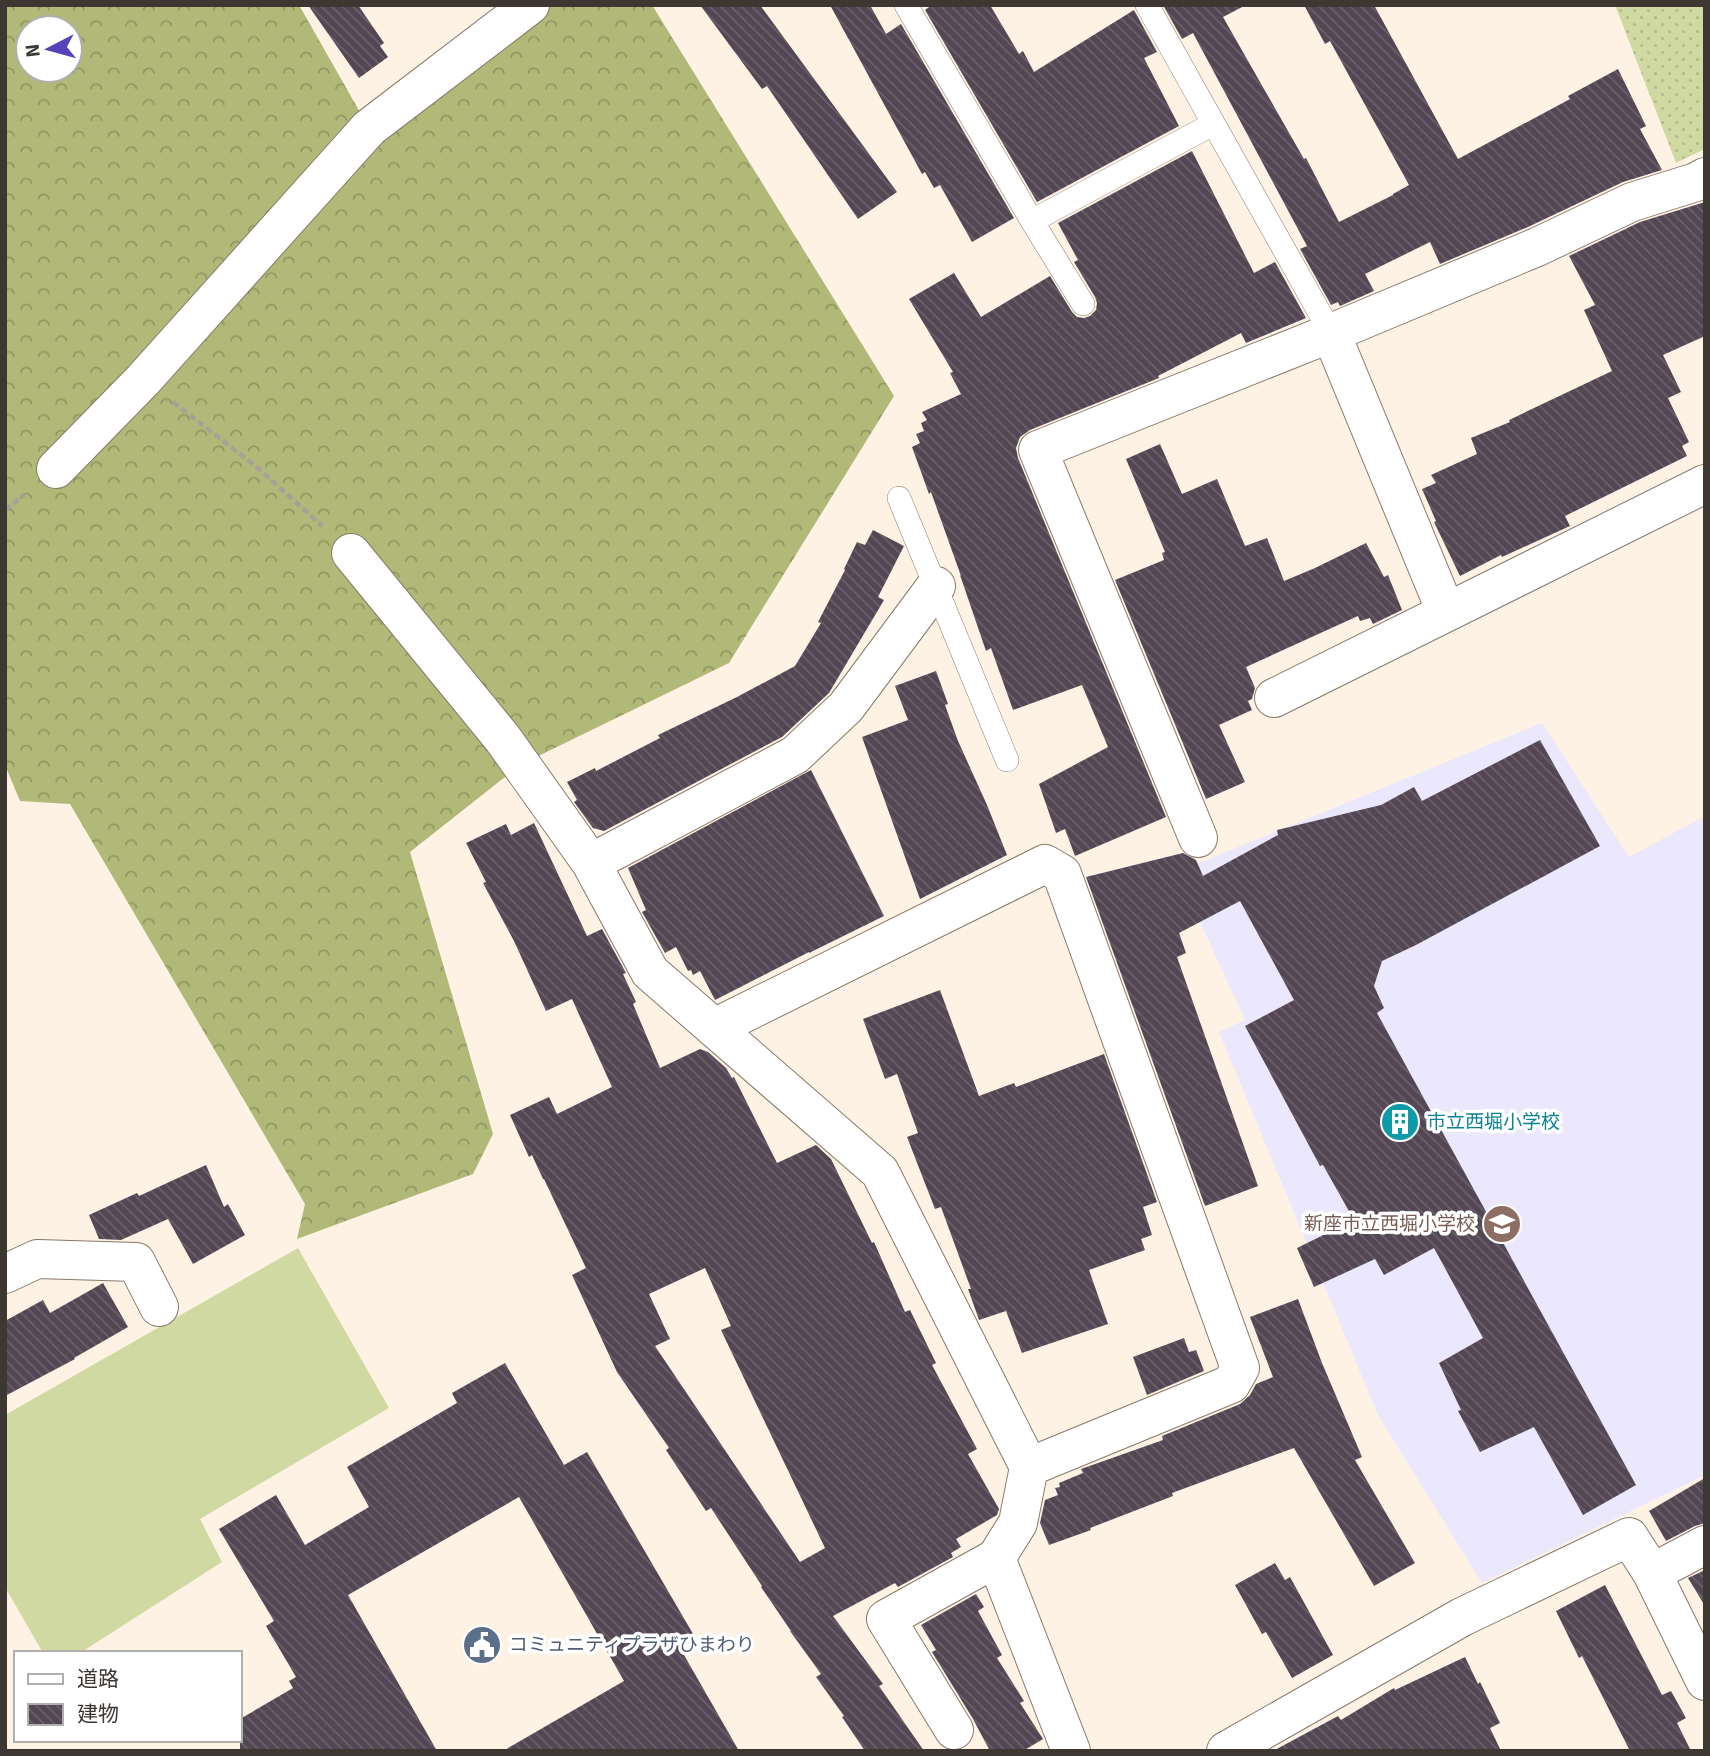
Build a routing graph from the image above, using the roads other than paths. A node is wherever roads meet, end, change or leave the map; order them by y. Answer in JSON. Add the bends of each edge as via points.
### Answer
{"nodes":[{"id":1,"x":530,"y":5,"type":"edge"},
{"id":2,"x":906,"y":5,"type":"edge"},
{"id":3,"x":1147,"y":5,"type":"edge"},
{"id":4,"x":1213,"y":124,"type":"junction"},
{"id":5,"x":1705,"y":177,"type":"edge"},
{"id":6,"x":1032,"y":221,"type":"junction"},
{"id":7,"x":1083,"y":304,"type":"dead end"},
{"id":8,"x":1331,"y":333,"type":"junction"},
{"id":9,"x":56,"y":469,"type":"dead end"},
{"id":10,"x":1705,"y":484,"type":"edge"},
{"id":11,"x":899,"y":498,"type":"dead end"},
{"id":12,"x":351,"y":553,"type":"road end"},
{"id":13,"x":936,"y":586,"type":"junction"},
{"id":14,"x":1447,"y":612,"type":"junction"},
{"id":15,"x":1274,"y":698,"type":"dead end"},
{"id":16,"x":1007,"y":760,"type":"dead end"},
{"id":17,"x":1198,"y":838,"type":"dead end"},
{"id":18,"x":591,"y":863,"type":"junction"},
{"id":19,"x":714,"y":1028,"type":"junction"},
{"id":20,"x":5,"y":1274,"type":"edge"},
{"id":21,"x":159,"y":1307,"type":"dead end"},
{"id":22,"x":1029,"y":1466,"type":"junction"},
{"id":23,"x":1705,"y":1545,"type":"edge"},
{"id":24,"x":996,"y":1558,"type":"junction"},
{"id":25,"x":1652,"y":1573,"type":"junction"},
{"id":26,"x":1705,"y":1681,"type":"edge"},
{"id":27,"x":954,"y":1730,"type":"dead end"},
{"id":28,"x":1071,"y":1751,"type":"edge"},
{"id":29,"x":1226,"y":1751,"type":"edge"}],
"edges":[{"from":1,"to":9,"type":"street","via":[[369,128],[143,380]]},
{"from":2,"to":6,"type":"lane"},
{"from":3,"to":4,"type":"lane"},
{"from":4,"to":6,"type":"lane"},
{"from":4,"to":8,"type":"lane"},
{"from":5,"to":8,"type":"street","via":[[1632,202]]},
{"from":6,"to":7,"type":"lane"},
{"from":8,"to":14,"type":"street"},
{"from":8,"to":17,"type":"street","via":[[1038,450]]},
{"from":10,"to":14,"type":"street"},
{"from":11,"to":13,"type":"lane"},
{"from":12,"to":18,"type":"street","via":[[503,739]]},
{"from":13,"to":16,"type":"lane"},
{"from":13,"to":18,"type":"street","via":[[846,707],[796,755]]},
{"from":14,"to":15,"type":"street"},
{"from":18,"to":19,"type":"street","via":[[650,972]]},
{"from":19,"to":22,"type":"street","via":[[880,1172]]},
{"from":19,"to":22,"type":"street","via":[[1045,864],[1062,874],[1240,1368],[1231,1384]]},
{"from":20,"to":21,"type":"street","via":[[37,1259],[136,1262]]},
{"from":22,"to":24,"type":"street","via":[[1018,1523]]},
{"from":23,"to":25,"type":"street"},
{"from":24,"to":27,"type":"street","via":[[886,1619]]},
{"from":24,"to":28,"type":"street"},
{"from":25,"to":26,"type":"street"},
{"from":25,"to":29,"type":"street","via":[[1629,1537],[1462,1617]]}]}
